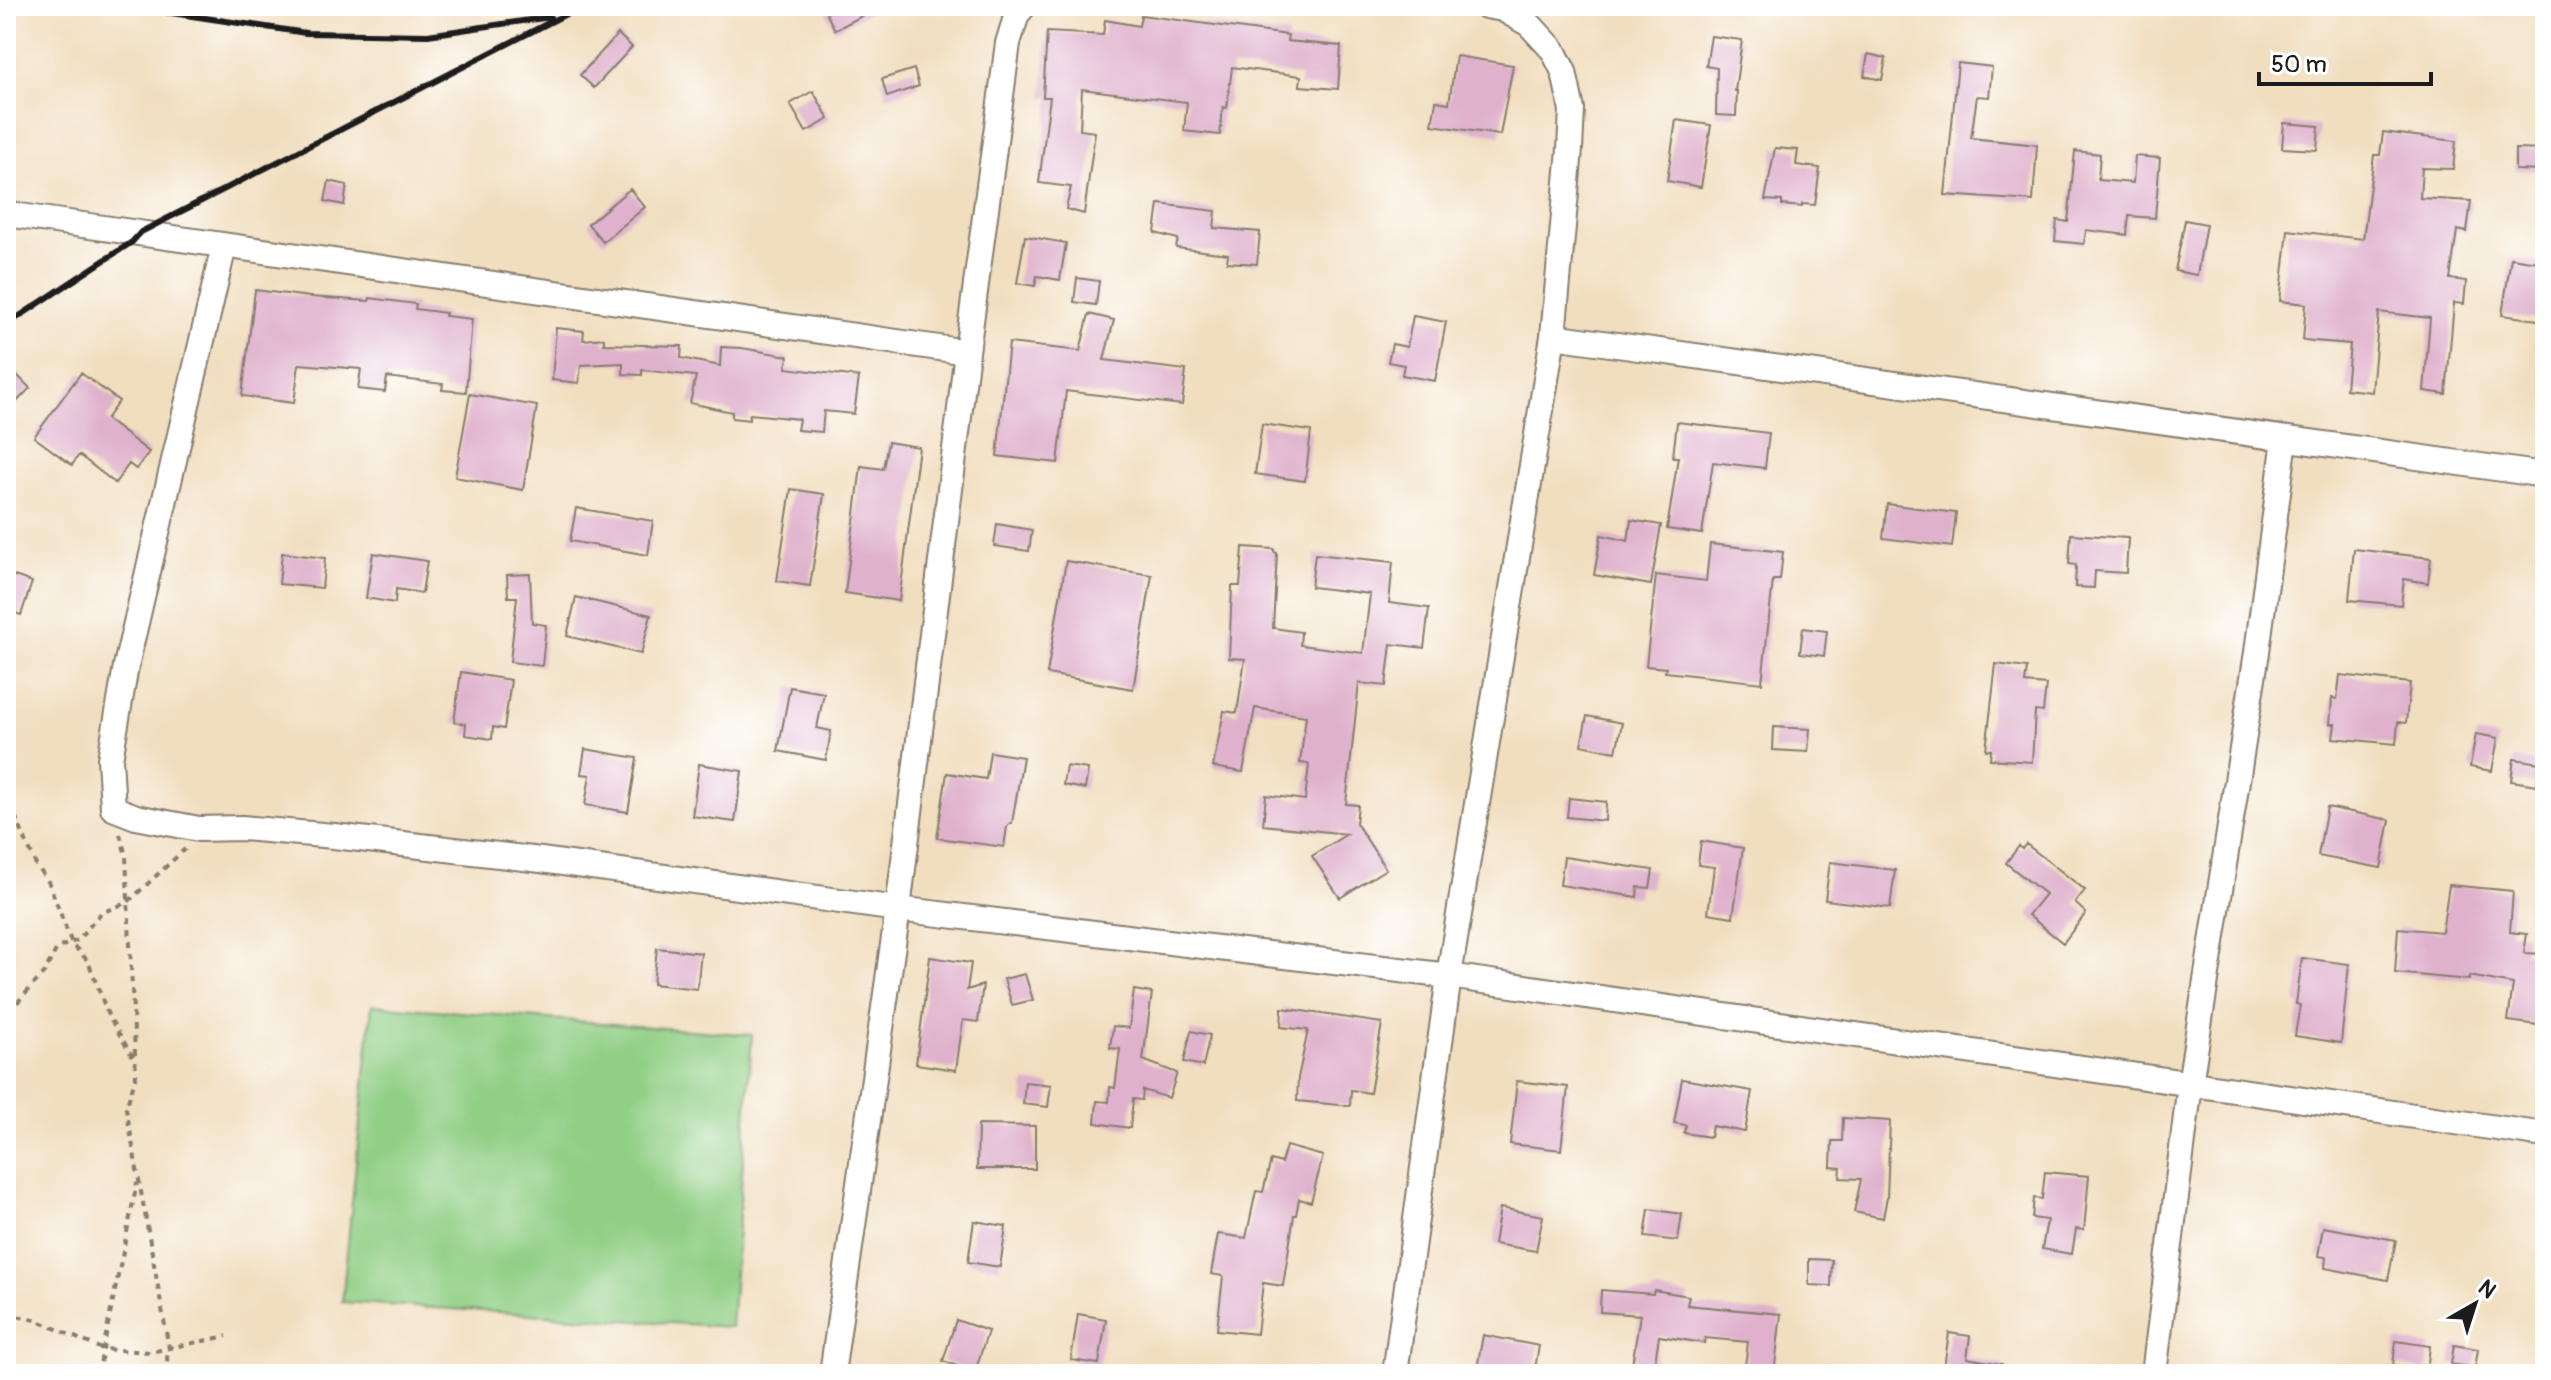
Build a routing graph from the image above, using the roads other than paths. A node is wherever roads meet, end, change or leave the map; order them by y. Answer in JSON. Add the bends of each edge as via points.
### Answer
{"nodes":[{"id":1,"x":1024,"y":6,"type":"edge"},
{"id":2,"x":1486,"y":6,"type":"edge"},
{"id":3,"x":6,"y":214,"type":"edge"},
{"id":4,"x":224,"y":246,"type":"junction"},
{"id":5,"x":1553,"y":336,"type":"junction"},
{"id":6,"x":967,"y":352,"type":"junction"},
{"id":7,"x":2285,"y":439,"type":"junction"},
{"id":8,"x":2545,"y":475,"type":"edge"},
{"id":9,"x":898,"y":909,"type":"junction"},
{"id":10,"x":1449,"y":976,"type":"junction"},
{"id":11,"x":2190,"y":1084,"type":"junction"},
{"id":12,"x":2545,"y":1135,"type":"edge"},
{"id":13,"x":832,"y":1374,"type":"edge"},
{"id":14,"x":1395,"y":1374,"type":"edge"},
{"id":15,"x":2154,"y":1374,"type":"edge"}],
"edges":[{"from":1,"to":6,"type":"street","via":[[1008,43]]},
{"from":2,"to":5,"type":"street","via":[[1529,24],[1553,50],[1567,85],[1570,149]]},
{"from":3,"to":4,"type":"street"},
{"from":4,"to":6,"type":"street"},
{"from":4,"to":9,"type":"street","via":[[126,666],[110,759],[113,808],[199,829],[334,836]]},
{"from":5,"to":7,"type":"street"},
{"from":5,"to":10,"type":"street"},
{"from":6,"to":9,"type":"street"},
{"from":7,"to":8,"type":"street"},
{"from":7,"to":11,"type":"street"},
{"from":9,"to":10,"type":"street"},
{"from":9,"to":13,"type":"street"},
{"from":10,"to":11,"type":"street"},
{"from":10,"to":14,"type":"street"},
{"from":11,"to":12,"type":"street"},
{"from":11,"to":15,"type":"street"}]}
